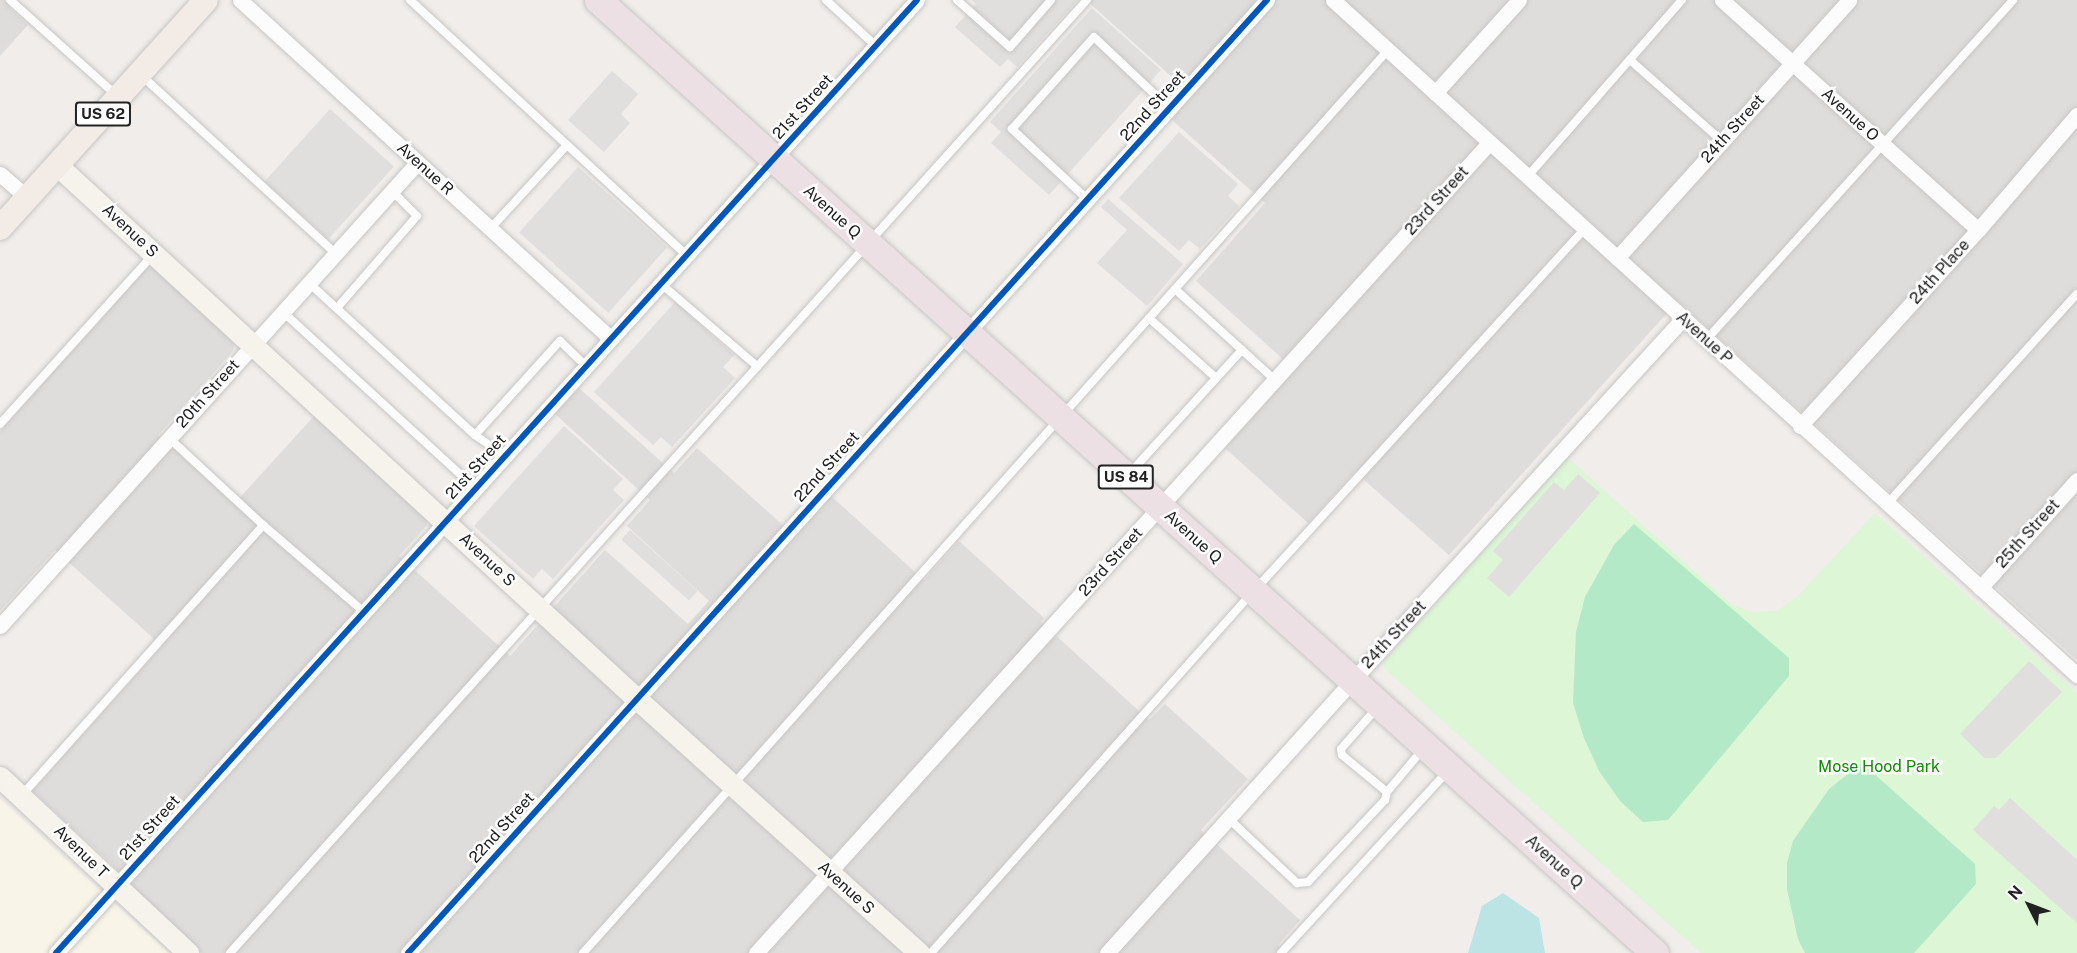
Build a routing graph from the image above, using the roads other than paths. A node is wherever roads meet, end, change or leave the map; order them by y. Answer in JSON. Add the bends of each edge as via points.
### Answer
{"nodes":[{"id":1,"x":206,"y":0,"type":"edge"},
{"id":2,"x":240,"y":0,"type":"edge"},
{"id":3,"x":410,"y":0,"type":"edge"},
{"id":4,"x":598,"y":0,"type":"edge"},
{"id":5,"x":826,"y":0,"type":"edge"},
{"id":6,"x":917,"y":0,"type":"edge"},
{"id":7,"x":957,"y":0,"type":"edge"},
{"id":8,"x":1051,"y":0,"type":"edge"},
{"id":9,"x":1087,"y":0,"type":"edge"},
{"id":10,"x":1267,"y":0,"type":"edge"},
{"id":11,"x":1333,"y":0,"type":"edge"},
{"id":12,"x":1519,"y":0,"type":"edge"},
{"id":13,"x":1682,"y":0,"type":"edge"},
{"id":14,"x":1722,"y":0,"type":"edge"},
{"id":15,"x":1848,"y":0,"type":"edge"},
{"id":16,"x":2013,"y":0,"type":"edge"},
{"id":17,"x":13,"y":1,"type":"edge"},
{"id":18,"x":876,"y":46,"type":"junction"},
{"id":19,"x":1388,"y":50,"type":"junction"},
{"id":20,"x":1629,"y":60,"type":"junction"},
{"id":21,"x":1792,"y":63,"type":"junction"},
{"id":22,"x":140,"y":73,"type":"junction"},
{"id":23,"x":1435,"y":93,"type":"junction"},
{"id":24,"x":118,"y":97,"type":"junction"},
{"id":25,"x":1169,"y":108,"type":"junction"},
{"id":26,"x":2077,"y":115,"type":"edge"},
{"id":27,"x":1722,"y":141,"type":"junction"},
{"id":28,"x":1489,"y":143,"type":"junction"},
{"id":29,"x":1882,"y":144,"type":"junction"},
{"id":30,"x":567,"y":145,"type":"junction"},
{"id":31,"x":774,"y":159,"type":"junction"},
{"id":32,"x":417,"y":163,"type":"junction"},
{"id":33,"x":57,"y":165,"type":"junction"},
{"id":34,"x":0,"y":174,"type":"edge"},
{"id":35,"x":1527,"y":177,"type":"junction"},
{"id":36,"x":392,"y":191,"type":"junction"},
{"id":37,"x":27,"y":198,"type":"junction"},
{"id":38,"x":1087,"y":199,"type":"junction"},
{"id":39,"x":0,"y":228,"type":"edge"},
{"id":40,"x":490,"y":229,"type":"junction"},
{"id":41,"x":1585,"y":229,"type":"junction"},
{"id":42,"x":1978,"y":230,"type":"junction"},
{"id":43,"x":868,"y":244,"type":"junction"},
{"id":44,"x":154,"y":254,"type":"junction"},
{"id":45,"x":335,"y":254,"type":"junction"},
{"id":46,"x":686,"y":255,"type":"junction"},
{"id":47,"x":1617,"y":258,"type":"junction"},
{"id":48,"x":309,"y":283,"type":"junction"},
{"id":49,"x":660,"y":283,"type":"junction"},
{"id":50,"x":1175,"y":289,"type":"junction"},
{"id":51,"x":2077,"y":294,"type":"edge"},
{"id":52,"x":337,"y":308,"type":"junction"},
{"id":53,"x":283,"y":312,"type":"junction"},
{"id":54,"x":1149,"y":318,"type":"junction"},
{"id":55,"x":1683,"y":319,"type":"junction"},
{"id":56,"x":967,"y":333,"type":"junction"},
{"id":57,"x":610,"y":338,"type":"junction"},
{"id":58,"x":1706,"y":340,"type":"junction"},
{"id":59,"x":253,"y":345,"type":"junction"},
{"id":60,"x":1242,"y":350,"type":"junction"},
{"id":61,"x":585,"y":365,"type":"junction"},
{"id":62,"x":757,"y":366,"type":"junction"},
{"id":63,"x":1216,"y":378,"type":"junction"},
{"id":64,"x":1275,"y":380,"type":"junction"},
{"id":65,"x":1061,"y":418,"type":"junction"},
{"id":66,"x":0,"y":424,"type":"edge"},
{"id":67,"x":1800,"y":426,"type":"junction"},
{"id":68,"x":475,"y":435,"type":"junction"},
{"id":69,"x":169,"y":438,"type":"junction"},
{"id":70,"x":504,"y":455,"type":"junction"},
{"id":71,"x":1126,"y":477,"type":"junction"},
{"id":72,"x":2077,"y":480,"type":"edge"},
{"id":73,"x":475,"y":488,"type":"junction"},
{"id":74,"x":1887,"y":504,"type":"junction"},
{"id":75,"x":1160,"y":508,"type":"junction"},
{"id":76,"x":445,"y":521,"type":"junction"},
{"id":77,"x":263,"y":525,"type":"junction"},
{"id":78,"x":1980,"y":588,"type":"junction"},
{"id":79,"x":1253,"y":592,"type":"junction"},
{"id":80,"x":538,"y":608,"type":"junction"},
{"id":81,"x":363,"y":611,"type":"junction"},
{"id":82,"x":0,"y":626,"type":"edge"},
{"id":83,"x":2074,"y":667,"type":"edge"},
{"id":84,"x":1352,"y":681,"type":"junction"},
{"id":85,"x":636,"y":699,"type":"junction"},
{"id":86,"x":1379,"y":706,"type":"junction"},
{"id":87,"x":1425,"y":747,"type":"junction"},
{"id":88,"x":1450,"y":769,"type":"junction"},
{"id":89,"x":0,"y":777,"type":"edge"},
{"id":90,"x":732,"y":785,"type":"junction"},
{"id":91,"x":1387,"y":792,"type":"junction"},
{"id":92,"x":21,"y":796,"type":"junction"},
{"id":93,"x":1228,"y":818,"type":"junction"},
{"id":94,"x":829,"y":872,"type":"junction"},
{"id":95,"x":116,"y":886,"type":"junction"},
{"id":96,"x":1643,"y":946,"type":"edge"},
{"id":97,"x":56,"y":953,"type":"edge"},
{"id":98,"x":188,"y":953,"type":"edge"},
{"id":99,"x":230,"y":953,"type":"edge"},
{"id":100,"x":408,"y":953,"type":"edge"},
{"id":101,"x":583,"y":953,"type":"edge"},
{"id":102,"x":756,"y":953,"type":"edge"},
{"id":103,"x":919,"y":953,"type":"edge"},
{"id":104,"x":931,"y":953,"type":"edge"},
{"id":105,"x":1107,"y":953,"type":"edge"},
{"id":106,"x":1281,"y":953,"type":"edge"}],
"edges":[{"from":1,"to":22,"type":"main road","number":"US 62"},
{"from":2,"to":32,"type":"street","name":"Avenue R"},
{"from":3,"to":30,"type":"lane"},
{"from":4,"to":31,"type":"highway","name":"Avenue Q","number":"US 84"},
{"from":5,"to":18,"type":"lane"},
{"from":6,"to":18,"type":"street","name":"21st Street"},
{"from":7,"to":8,"type":"lane","via":[[1010,47]]},
{"from":9,"to":43,"type":"lane"},
{"from":10,"to":25,"type":"street","name":"22nd Street"},
{"from":11,"to":19,"type":"street","name":"Avenue P"},
{"from":12,"to":23,"type":"street"},
{"from":13,"to":20,"type":"lane"},
{"from":14,"to":21,"type":"street","name":"Avenue O"},
{"from":15,"to":21,"type":"street","name":"24th Street"},
{"from":16,"to":29,"type":"lane"},
{"from":17,"to":24,"type":"lane"},
{"from":18,"to":31,"type":"street","name":"21st Street"},
{"from":19,"to":23,"type":"street","name":"Avenue P"},
{"from":19,"to":50,"type":"lane"},
{"from":20,"to":27,"type":"lane"},
{"from":20,"to":35,"type":"lane"},
{"from":21,"to":27,"type":"street","name":"24th Street"},
{"from":21,"to":29,"type":"street","name":"Avenue O"},
{"from":22,"to":24,"type":"main road","number":"US 62"},
{"from":22,"to":45,"type":"lane"},
{"from":23,"to":28,"type":"street","name":"Avenue P"},
{"from":24,"to":33,"type":"main road","number":"US 62"},
{"from":25,"to":38,"type":"street","name":"22nd Street"},
{"from":25,"to":38,"type":"lane","via":[[1094,37],[1011,129]]},
{"from":26,"to":42,"type":"street","name":"24th Place"},
{"from":27,"to":47,"type":"street","name":"24th Street"},
{"from":28,"to":35,"type":"street","name":"Avenue P"},
{"from":28,"to":64,"type":"street","name":"23rd Street"},
{"from":29,"to":42,"type":"street","name":"Avenue O"},
{"from":29,"to":58,"type":"lane"},
{"from":30,"to":40,"type":"lane"},
{"from":30,"to":46,"type":"lane"},
{"from":31,"to":43,"type":"highway","name":"Avenue Q","number":"US 84"},
{"from":31,"to":46,"type":"street","name":"21st Street"},
{"from":32,"to":36,"type":"street","name":"20th Street"},
{"from":32,"to":40,"type":"street","name":"Avenue R"},
{"from":33,"to":37,"type":"main road","number":"US 62"},
{"from":33,"to":44,"type":"street","name":"Avenue S"},
{"from":34,"to":37,"type":"street"},
{"from":35,"to":41,"type":"street","name":"Avenue P"},
{"from":36,"to":45,"type":"street","name":"20th Street"},
{"from":36,"to":52,"type":"lane","via":[[417,216]]},
{"from":37,"to":39,"type":"main road","number":"US 62"},
{"from":38,"to":56,"type":"street","name":"22nd Street"},
{"from":40,"to":57,"type":"street","name":"Avenue R"},
{"from":41,"to":47,"type":"street","name":"Avenue P"},
{"from":41,"to":79,"type":"lane"},
{"from":42,"to":67,"type":"street","name":"24th Place"},
{"from":43,"to":56,"type":"highway","name":"Avenue Q","number":"US 84"},
{"from":43,"to":62,"type":"lane"},
{"from":44,"to":59,"type":"street","name":"Avenue S"},
{"from":44,"to":66,"type":"lane"},
{"from":45,"to":48,"type":"street","name":"20th Street"},
{"from":46,"to":49,"type":"street","name":"21st Street"},
{"from":47,"to":55,"type":"street","name":"Avenue P"},
{"from":48,"to":52,"type":"lane"},
{"from":48,"to":53,"type":"street","name":"20th Street"},
{"from":49,"to":57,"type":"street","name":"21st Street"},
{"from":49,"to":62,"type":"lane"},
{"from":50,"to":54,"type":"lane"},
{"from":50,"to":60,"type":"lane"},
{"from":51,"to":74,"type":"lane"},
{"from":52,"to":68,"type":"lane"},
{"from":53,"to":59,"type":"street","name":"20th Street"},
{"from":53,"to":73,"type":"lane"},
{"from":54,"to":63,"type":"lane"},
{"from":54,"to":65,"type":"lane"},
{"from":55,"to":58,"type":"street","name":"Avenue P"},
{"from":55,"to":84,"type":"street","name":"24th Street"},
{"from":56,"to":65,"type":"highway","name":"Avenue Q","number":"US 84"},
{"from":56,"to":85,"type":"street","name":"22nd Street"},
{"from":57,"to":61,"type":"street","name":"21st Street"},
{"from":58,"to":67,"type":"street","name":"Avenue P"},
{"from":59,"to":69,"type":"street","name":"20th Street"},
{"from":59,"to":76,"type":"street","name":"Avenue S"},
{"from":60,"to":63,"type":"lane"},
{"from":60,"to":64,"type":"lane"},
{"from":61,"to":68,"type":"lane","via":[[560,342]]},
{"from":61,"to":70,"type":"street","name":"21st Street"},
{"from":62,"to":80,"type":"lane"},
{"from":63,"to":71,"type":"lane"},
{"from":64,"to":75,"type":"street","name":"23rd Street"},
{"from":65,"to":71,"type":"highway","name":"Avenue Q","number":"US 84"},
{"from":65,"to":90,"type":"lane"},
{"from":67,"to":74,"type":"street","name":"Avenue P"},
{"from":68,"to":70,"type":"lane"},
{"from":69,"to":77,"type":"lane"},
{"from":69,"to":82,"type":"street","name":"20th Street"},
{"from":70,"to":73,"type":"street","name":"21st Street"},
{"from":71,"to":75,"type":"highway","name":"Avenue Q","number":"US 84"},
{"from":72,"to":78,"type":"street","name":"25th Street"},
{"from":73,"to":76,"type":"street","name":"21st Street"},
{"from":74,"to":78,"type":"street","name":"Avenue P"},
{"from":75,"to":79,"type":"highway","name":"Avenue Q","number":"US 84"},
{"from":75,"to":94,"type":"street","name":"23rd Street"},
{"from":76,"to":80,"type":"street","name":"Avenue S"},
{"from":76,"to":81,"type":"street","name":"21st Street"},
{"from":77,"to":81,"type":"lane"},
{"from":77,"to":92,"type":"lane"},
{"from":78,"to":83,"type":"street","name":"Avenue P"},
{"from":79,"to":84,"type":"highway","name":"Avenue Q","number":"US 84"},
{"from":79,"to":104,"type":"lane"},
{"from":80,"to":85,"type":"street","name":"Avenue S"},
{"from":80,"to":99,"type":"lane"},
{"from":81,"to":95,"type":"street","name":"21st Street"},
{"from":84,"to":86,"type":"highway","name":"Avenue Q","number":"US 84"},
{"from":84,"to":93,"type":"street","name":"24th Street"},
{"from":85,"to":90,"type":"street","name":"Avenue S"},
{"from":85,"to":100,"type":"street","name":"22nd Street"},
{"from":86,"to":87,"type":"highway","name":"Avenue Q","number":"US 84"},
{"from":86,"to":91,"type":"lane","via":[[1341,749],[1342,755]]},
{"from":87,"to":88,"type":"highway","name":"Avenue Q","number":"US 84"},
{"from":87,"to":91,"type":"lane"},
{"from":88,"to":96,"type":"highway","name":"Avenue Q","number":"US 84"},
{"from":88,"to":106,"type":"lane"},
{"from":89,"to":92,"type":"street","name":"Avenue T"},
{"from":90,"to":94,"type":"street","name":"Avenue S"},
{"from":90,"to":101,"type":"lane"},
{"from":91,"to":93,"type":"lane","via":[[1385,800],[1308,882],[1297,883]]},
{"from":92,"to":95,"type":"street","name":"Avenue T"},
{"from":93,"to":105,"type":"street","name":"24th Street"},
{"from":94,"to":102,"type":"street","name":"23rd Street"},
{"from":94,"to":103,"type":"street","name":"Avenue S"},
{"from":95,"to":97,"type":"street","name":"21st Street"},
{"from":95,"to":98,"type":"street","name":"Avenue T"}]}
